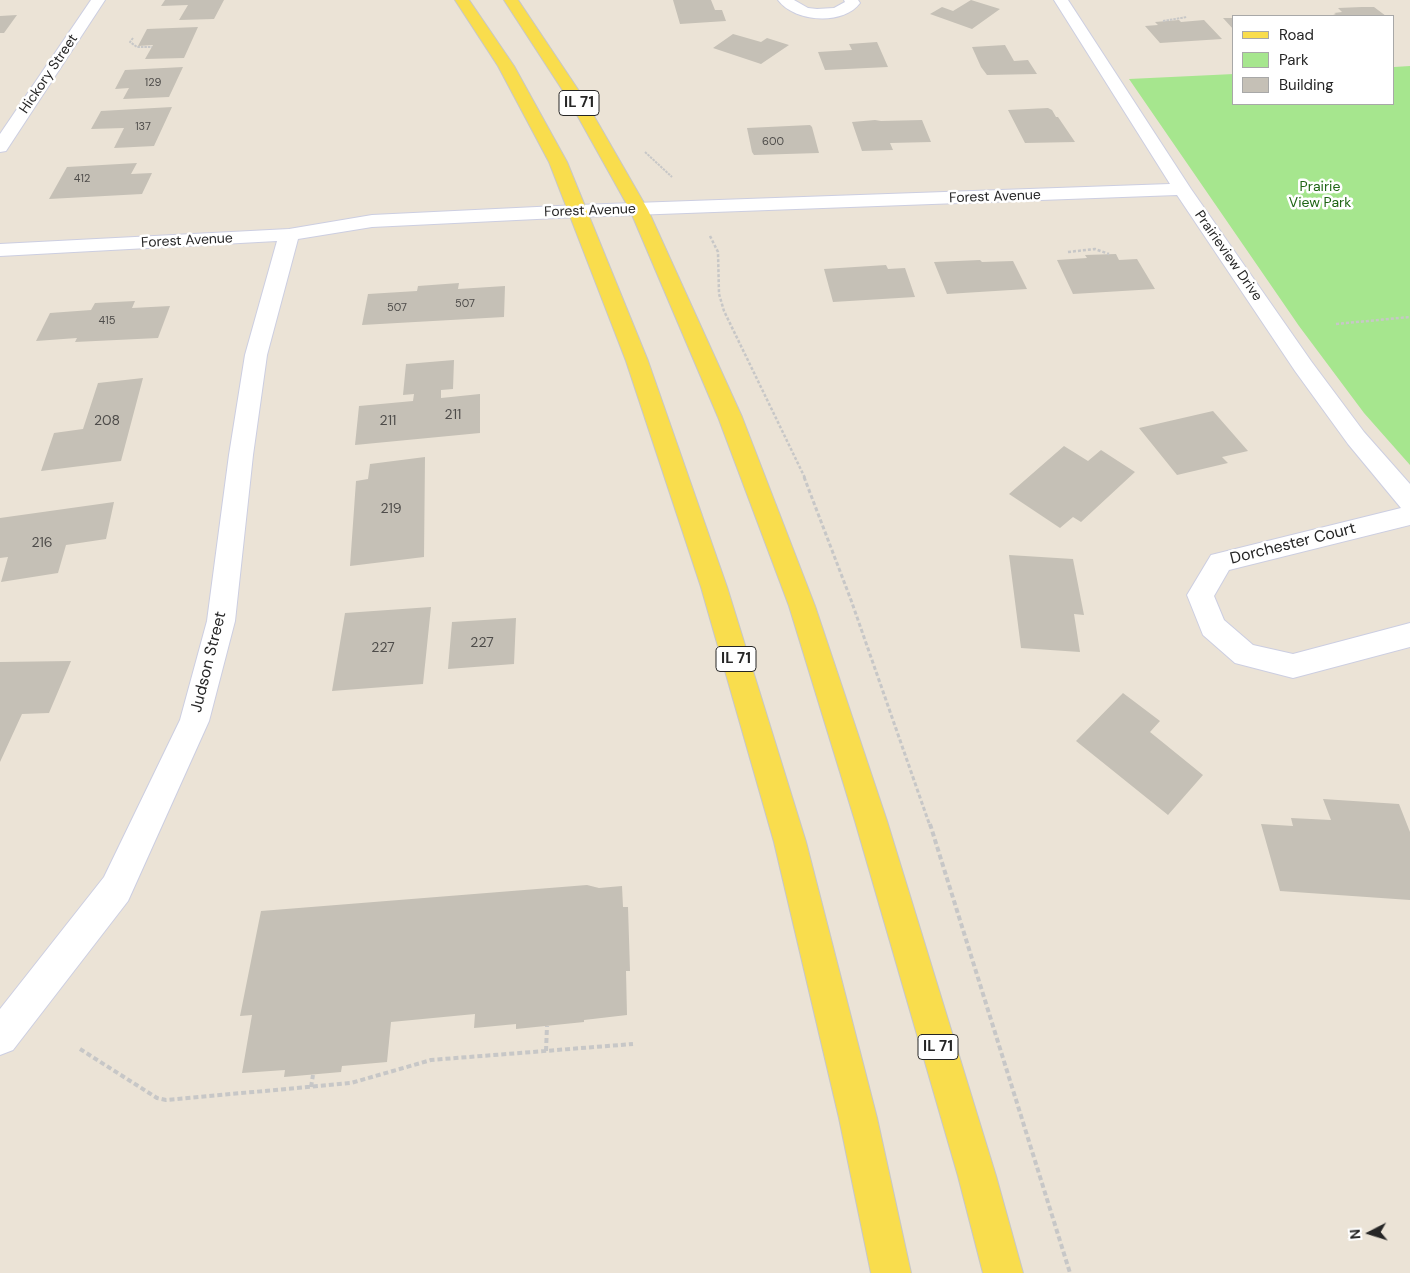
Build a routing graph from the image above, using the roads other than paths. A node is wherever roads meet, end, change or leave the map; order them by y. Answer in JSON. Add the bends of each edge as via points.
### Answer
{"nodes":[{"id":1,"x":98,"y":0,"type":"edge"},
{"id":2,"x":462,"y":0,"type":"edge"},
{"id":3,"x":511,"y":0,"type":"edge"},
{"id":4,"x":785,"y":0,"type":"edge"},
{"id":5,"x":851,"y":0,"type":"edge"},
{"id":6,"x":1061,"y":0,"type":"edge"},
{"id":7,"x":0,"y":147,"type":"edge"},
{"id":8,"x":1182,"y":190,"type":"junction"},
{"id":9,"x":640,"y":210,"type":"junction"},
{"id":10,"x":578,"y":211,"type":"junction"},
{"id":11,"x":289,"y":236,"type":"junction"},
{"id":12,"x":0,"y":250,"type":"edge"},
{"id":13,"x":1410,"y":501,"type":"edge"},
{"id":14,"x":1410,"y":515,"type":"edge"},
{"id":15,"x":1410,"y":635,"type":"edge"},
{"id":16,"x":0,"y":1037,"type":"edge"},
{"id":17,"x":891,"y":1273,"type":"edge"},
{"id":18,"x":1003,"y":1273,"type":"edge"}],
"edges":[{"from":1,"to":7,"type":"street","name":"Hickory Street"},
{"from":2,"to":10,"type":"main road","number":"IL 71","via":[[506,66],[558,162]]},
{"from":3,"to":9,"type":"main road","number":"IL 71","via":[[575,97]]},
{"from":4,"to":5,"type":"street","via":[[792,8],[812,13],[838,12],[853,3]]},
{"from":6,"to":8,"type":"street","name":"Prairieview Drive"},
{"from":8,"to":9,"type":"street","name":"Forest Avenue"},
{"from":8,"to":13,"type":"street","name":"Prairieview Drive","via":[[1303,366],[1356,438]]},
{"from":9,"to":10,"type":"street","name":"Forest Avenue"},
{"from":9,"to":18,"type":"main road","number":"IL 71","via":[[730,417],[802,606],[871,821]]},
{"from":10,"to":11,"type":"street","name":"Forest Avenue","via":[[372,221]]},
{"from":10,"to":17,"type":"main road","number":"IL 71","via":[[637,361],[714,587],[787,832],[858,1118]]},
{"from":11,"to":12,"type":"street","name":"Forest Avenue"},
{"from":11,"to":16,"type":"street","name":"Judson Street","via":[[256,355],[221,621],[194,721],[116,889]]},
{"from":14,"to":15,"type":"street","name":"Dorchester Court","via":[[1220,562],[1200,595],[1212,627],[1245,655],[1293,666]]}]}
